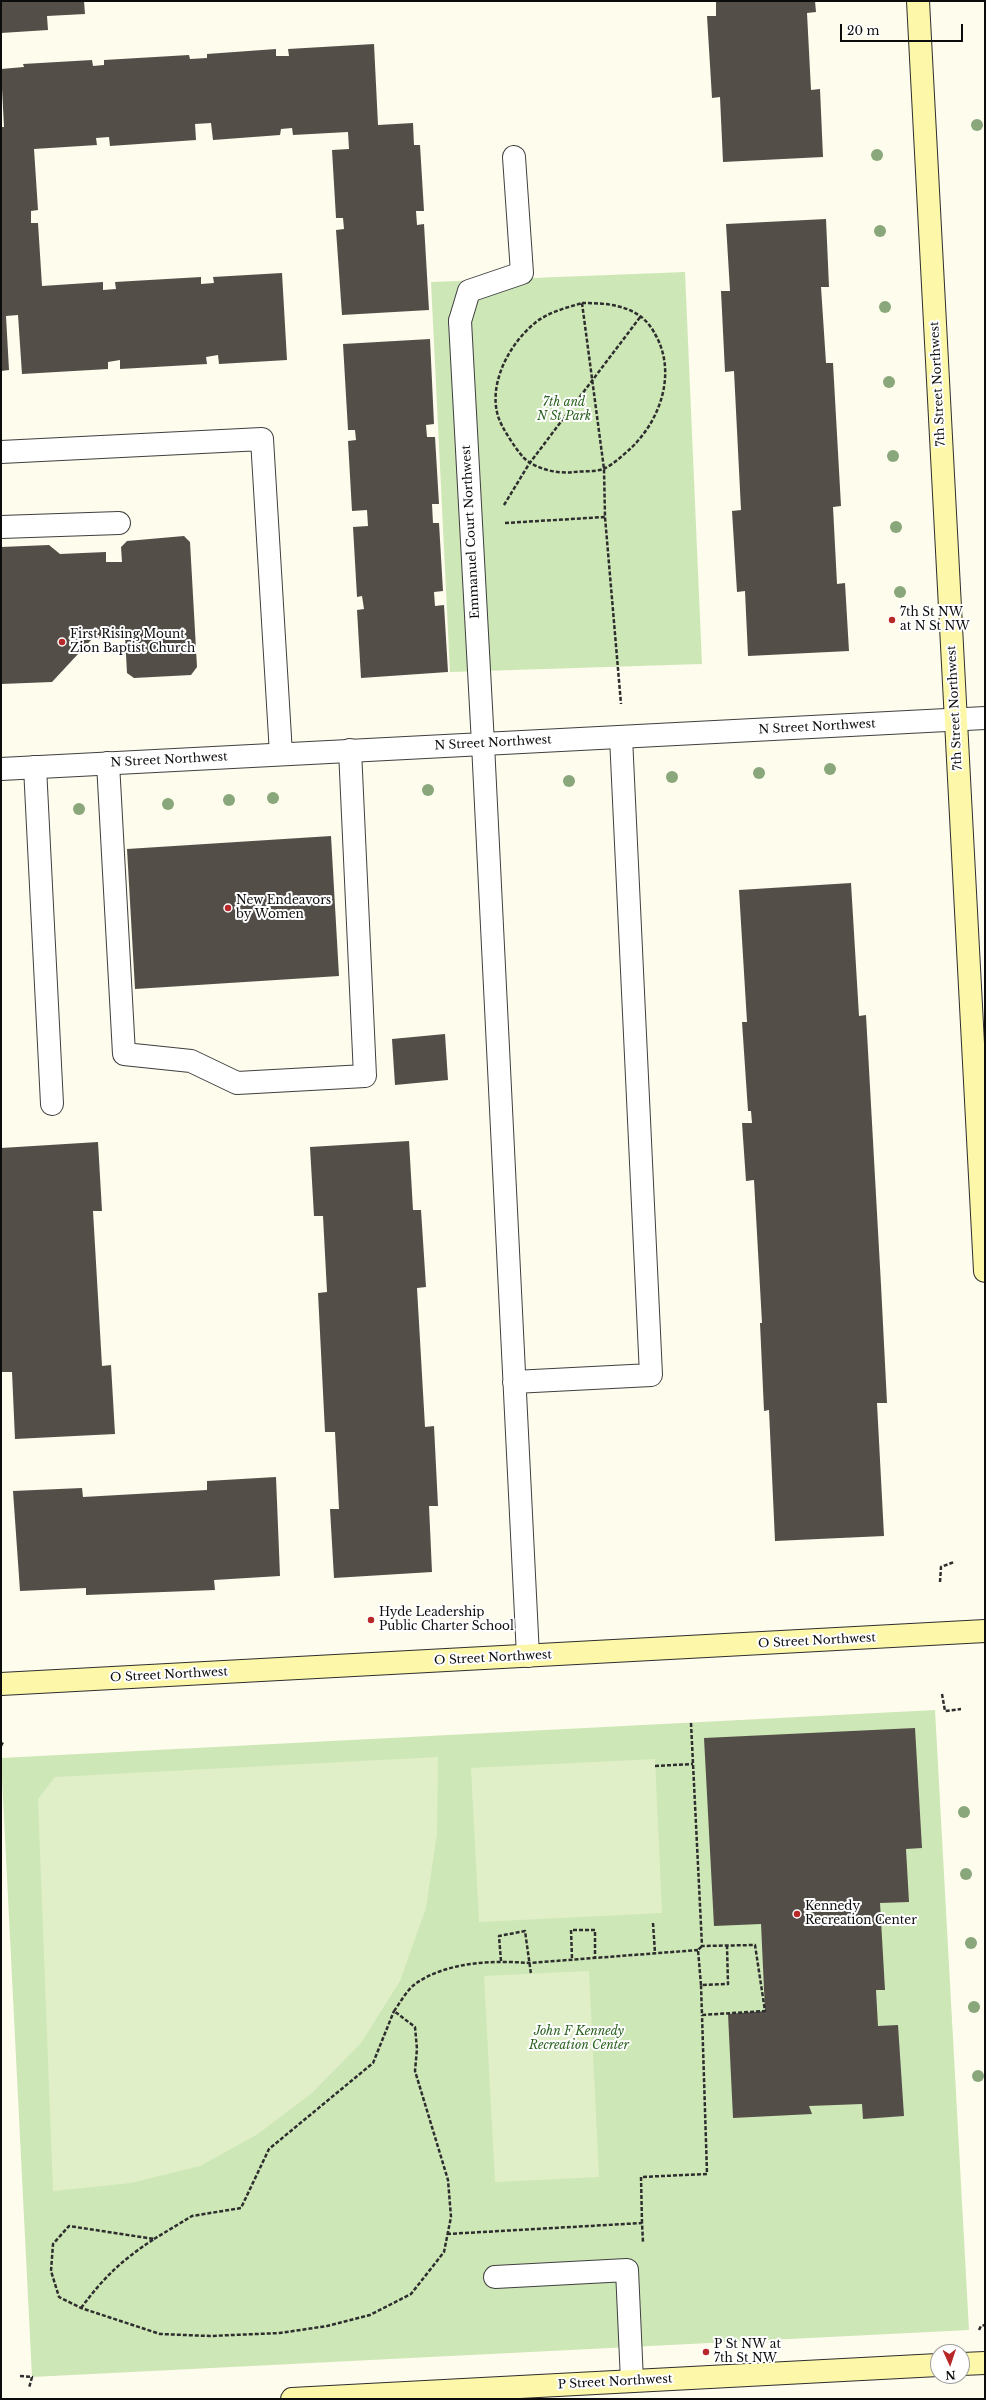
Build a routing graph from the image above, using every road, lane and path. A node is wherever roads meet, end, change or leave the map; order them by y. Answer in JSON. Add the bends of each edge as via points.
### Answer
{"nodes":[{"id":1,"x":918,"y":1,"type":"edge"},
{"id":2,"x":514,"y":157,"type":"dead end"},
{"id":3,"x":582,"y":303,"type":"junction"},
{"id":4,"x":641,"y":316,"type":"junction"},
{"id":5,"x":592,"y":381,"type":"junction"},
{"id":6,"x":1,"y":452,"type":"edge"},
{"id":7,"x":529,"y":464,"type":"junction"},
{"id":8,"x":604,"y":469,"type":"junction"},
{"id":9,"x":502,"y":510,"type":"dead end"},
{"id":10,"x":604,"y":517,"type":"junction"},
{"id":11,"x":119,"y":523,"type":"dead end"},
{"id":12,"x":501,"y":523,"type":"dead end"},
{"id":13,"x":1,"y":527,"type":"edge"},
{"id":14,"x":985,"y":718,"type":"edge"},
{"id":15,"x":956,"y":719,"type":"junction"},
{"id":16,"x":621,"y":737,"type":"junction"},
{"id":17,"x":483,"y":744,"type":"junction"},
{"id":18,"x":350,"y":750,"type":"junction"},
{"id":19,"x":281,"y":754,"type":"junction"},
{"id":20,"x":108,"y":763,"type":"junction"},
{"id":21,"x":35,"y":767,"type":"junction"},
{"id":22,"x":1,"y":769,"type":"edge"},
{"id":23,"x":52,"y":1104,"type":"dead end"},
{"id":24,"x":985,"y":1270,"type":"edge"},
{"id":25,"x":514,"y":1382,"type":"junction"},
{"id":26,"x":954,"y":1562,"type":"dead end"},
{"id":27,"x":940,"y":1582,"type":"dead end"},
{"id":28,"x":985,"y":1631,"type":"edge"},
{"id":29,"x":528,"y":1656,"type":"junction"},
{"id":30,"x":1,"y":1684,"type":"edge"},
{"id":31,"x":942,"y":1694,"type":"dead end"},
{"id":32,"x":961,"y":1709,"type":"dead end"},
{"id":33,"x":691,"y":1723,"type":"dead end"},
{"id":34,"x":3,"y":1742,"type":"dead end"},
{"id":35,"x":1,"y":1746,"type":"edge"},
{"id":36,"x":693,"y":1764,"type":"junction"},
{"id":37,"x":655,"y":1766,"type":"dead end"},
{"id":38,"x":653,"y":1923,"type":"dead end"},
{"id":39,"x":702,"y":1946,"type":"junction"},
{"id":40,"x":727,"y":1946,"type":"junction"},
{"id":41,"x":698,"y":1950,"type":"junction"},
{"id":42,"x":655,"y":1953,"type":"junction"},
{"id":43,"x":595,"y":1957,"type":"junction"},
{"id":44,"x":572,"y":1958,"type":"junction"},
{"id":45,"x":501,"y":1961,"type":"junction"},
{"id":46,"x":529,"y":1963,"type":"junction"},
{"id":47,"x":531,"y":1974,"type":"dead end"},
{"id":48,"x":701,"y":1985,"type":"junction"},
{"id":49,"x":394,"y":2011,"type":"junction"},
{"id":50,"x":702,"y":2015,"type":"junction"},
{"id":51,"x":642,"y":2223,"type":"dead end"},
{"id":52,"x":154,"y":2239,"type":"junction"},
{"id":53,"x":495,"y":2277,"type":"dead end"},
{"id":54,"x":81,"y":2308,"type":"junction"},
{"id":55,"x":985,"y":2363,"type":"edge"},
{"id":56,"x":970,"y":2364,"type":"edge"},
{"id":57,"x":930,"y":2365,"type":"edge"},
{"id":58,"x":20,"y":2376,"type":"dead end"},
{"id":59,"x":632,"y":2382,"type":"junction"},
{"id":60,"x":29,"y":2388,"type":"dead end"},
{"id":61,"x":512,"y":2393,"type":"edge"},
{"id":62,"x":292,"y":2399,"type":"edge"}],
"edges":[{"from":1,"to":15,"type":"street","name":"7th Street Northwest"},
{"from":2,"to":17,"type":"street","name":"Emmanuel Court Northwest","via":[[522,273],[469,291],[460,321]]},
{"from":3,"to":4,"type":"path","via":[[603,303],[624,308]]},
{"from":3,"to":5,"type":"path"},
{"from":3,"to":7,"type":"path","via":[[535,322],[514,344],[505,360],[496,391],[498,417],[518,452]]},
{"from":4,"to":5,"type":"path"},
{"from":4,"to":8,"type":"path","via":[[661,344],[666,360],[666,380],[662,398],[652,421],[638,441]]},
{"from":5,"to":7,"type":"path"},
{"from":5,"to":8,"type":"path"},
{"from":6,"to":19,"type":"street","via":[[262,438]]},
{"from":7,"to":8,"type":"path","via":[[562,474]]},
{"from":7,"to":9,"type":"path"},
{"from":8,"to":10,"type":"path"},
{"from":10,"to":12,"type":"path"},
{"from":10,"to":16,"type":"path","via":[[620,697]]},
{"from":11,"to":13,"type":"street"},
{"from":14,"to":15,"type":"street","name":"N Street Northwest"},
{"from":15,"to":16,"type":"street","name":"N Street Northwest"},
{"from":15,"to":24,"type":"street","name":"7th Street Northwest"},
{"from":16,"to":17,"type":"street","name":"N Street Northwest"},
{"from":16,"to":25,"type":"street","via":[[651,1375]]},
{"from":17,"to":18,"type":"street","name":"N Street Northwest"},
{"from":17,"to":25,"type":"street","name":"Emmanuel Court Northwest"},
{"from":18,"to":19,"type":"street","name":"N Street Northwest"},
{"from":18,"to":20,"type":"street","via":[[365,1076],[237,1082],[191,1061],[124,1054]]},
{"from":19,"to":20,"type":"street","name":"N Street Northwest"},
{"from":20,"to":21,"type":"street","name":"N Street Northwest"},
{"from":21,"to":22,"type":"street","name":"N Street Northwest"},
{"from":21,"to":23,"type":"street"},
{"from":25,"to":29,"type":"street","name":"Emmanuel Court Northwest"},
{"from":26,"to":27,"type":"path","via":[[941,1567]]},
{"from":28,"to":29,"type":"street","name":"O Street Northwest"},
{"from":29,"to":30,"type":"street","name":"O Street Northwest"},
{"from":31,"to":32,"type":"path","via":[[945,1711]]},
{"from":33,"to":36,"type":"path"},
{"from":34,"to":35,"type":"path"},
{"from":36,"to":37,"type":"path"},
{"from":36,"to":39,"type":"path"},
{"from":38,"to":42,"type":"path"},
{"from":39,"to":40,"type":"path"},
{"from":39,"to":41,"type":"path"},
{"from":40,"to":48,"type":"path","via":[[728,1984]]},
{"from":40,"to":50,"type":"path","via":[[755,1945],[765,2011]]},
{"from":41,"to":42,"type":"path"},
{"from":41,"to":48,"type":"path"},
{"from":42,"to":43,"type":"path"},
{"from":43,"to":44,"type":"path"},
{"from":43,"to":44,"type":"path","via":[[595,1930],[571,1930]]},
{"from":44,"to":46,"type":"path"},
{"from":45,"to":46,"type":"path"},
{"from":45,"to":46,"type":"path","via":[[499,1936],[525,1931]]},
{"from":45,"to":49,"type":"path","via":[[449,1968],[414,1984]]},
{"from":46,"to":47,"type":"path"},
{"from":48,"to":50,"type":"path"},
{"from":49,"to":52,"type":"path","via":[[373,2063],[269,2149],[241,2208],[192,2216]]},
{"from":49,"to":54,"type":"path","via":[[415,2027],[417,2050],[414,2071],[448,2180],[450,2217],[444,2252],[411,2294],[370,2315],[280,2334],[160,2334]]},
{"from":50,"to":51,"type":"path","via":[[707,2174],[641,2177]]},
{"from":52,"to":54,"type":"path","via":[[124,2259],[101,2282]]},
{"from":52,"to":54,"type":"path","via":[[69,2226],[53,2244],[51,2272],[59,2297]]},
{"from":53,"to":59,"type":"street","via":[[627,2270]]},
{"from":55,"to":56,"type":"street"},
{"from":57,"to":59,"type":"street","name":"P Street Northwest"},
{"from":58,"to":60,"type":"path","via":[[32,2377]]},
{"from":59,"to":61,"type":"street","name":"P Street Northwest"},
{"from":61,"to":62,"type":"street","name":"P Street Northwest"}]}
